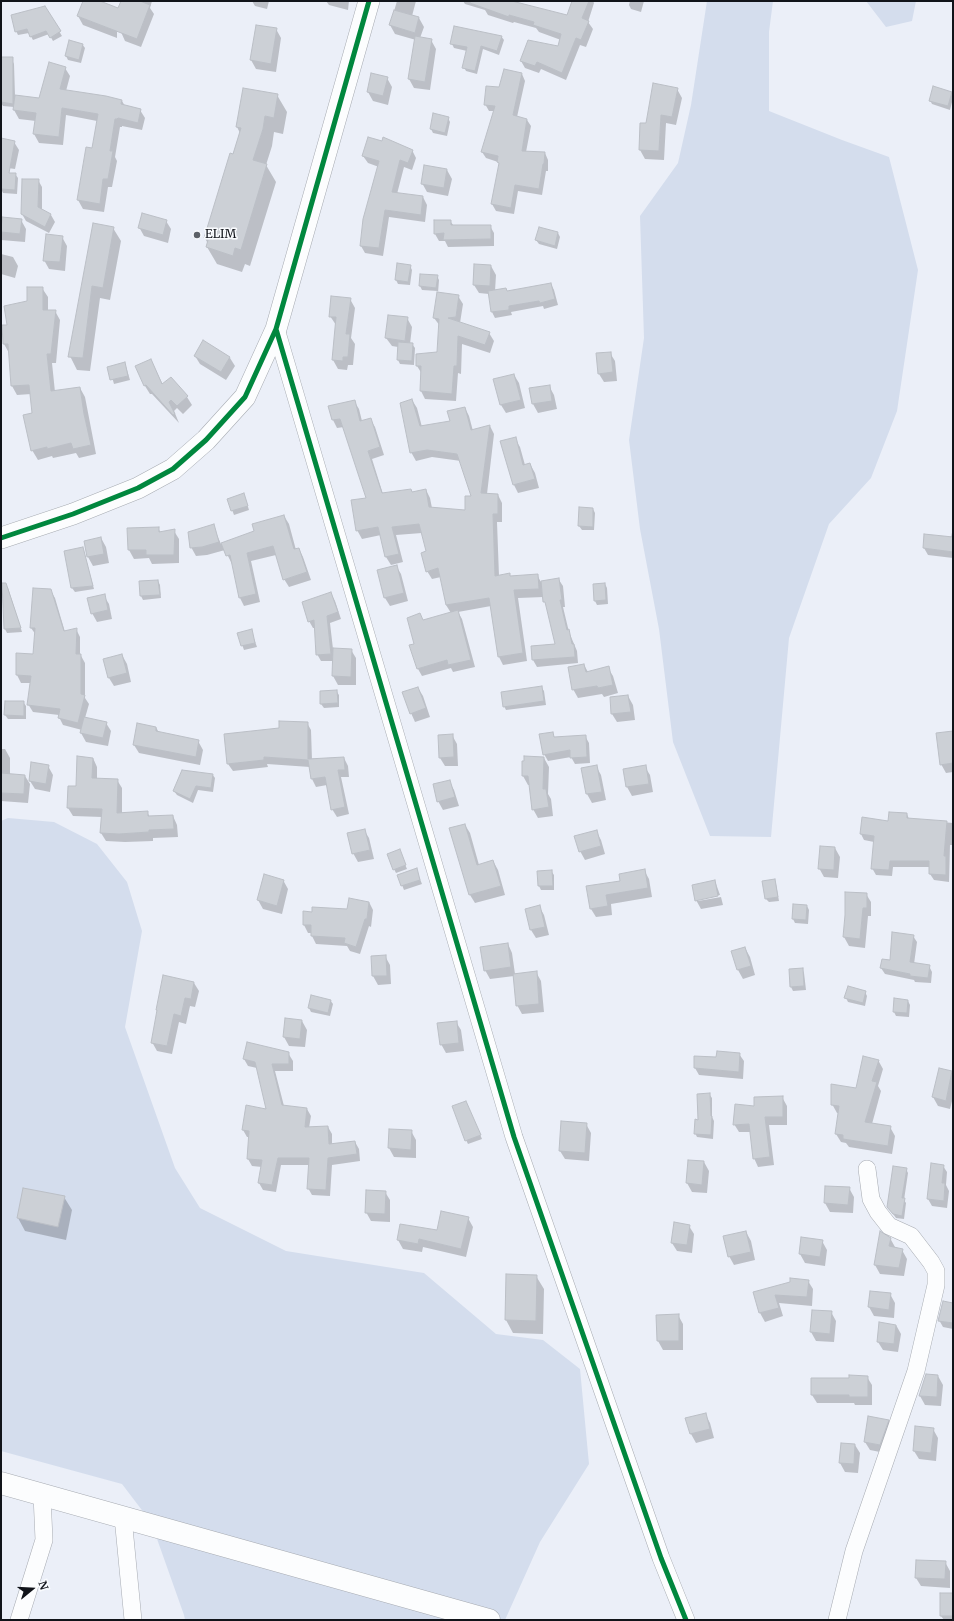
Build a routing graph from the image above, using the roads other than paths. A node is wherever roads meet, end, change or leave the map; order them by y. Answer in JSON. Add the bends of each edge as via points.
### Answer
{"nodes":[{"id":1,"x":369,"y":1,"type":"edge"},
{"id":2,"x":276,"y":329,"type":"junction"},
{"id":3,"x":1,"y":538,"type":"edge"},
{"id":4,"x":867,"y":1169,"type":"dead end"},
{"id":5,"x":1,"y":1483,"type":"edge"},
{"id":6,"x":42,"y":1494,"type":"junction"},
{"id":7,"x":123,"y":1517,"type":"junction"},
{"id":8,"x":19,"y":1620,"type":"edge"},
{"id":9,"x":132,"y":1620,"type":"edge"},
{"id":10,"x":489,"y":1620,"type":"edge"},
{"id":11,"x":686,"y":1620,"type":"edge"},
{"id":12,"x":837,"y":1620,"type":"edge"}],
"edges":[{"from":1,"to":2,"type":"street"},
{"from":2,"to":3,"type":"street","via":[[244,397],[206,440],[173,468],[138,488],[73,514]]},
{"from":2,"to":11,"type":"street","via":[[514,1137],[661,1558]]},
{"from":4,"to":12,"type":"street","via":[[871,1199],[878,1212],[889,1226],[911,1236],[936,1271],[936,1285],[916,1371],[854,1551]]},
{"from":5,"to":6,"type":"main road"},
{"from":6,"to":7,"type":"main road"},
{"from":6,"to":8,"type":"street","via":[[44,1540]]},
{"from":7,"to":9,"type":"street"},
{"from":7,"to":10,"type":"main road"}]}
